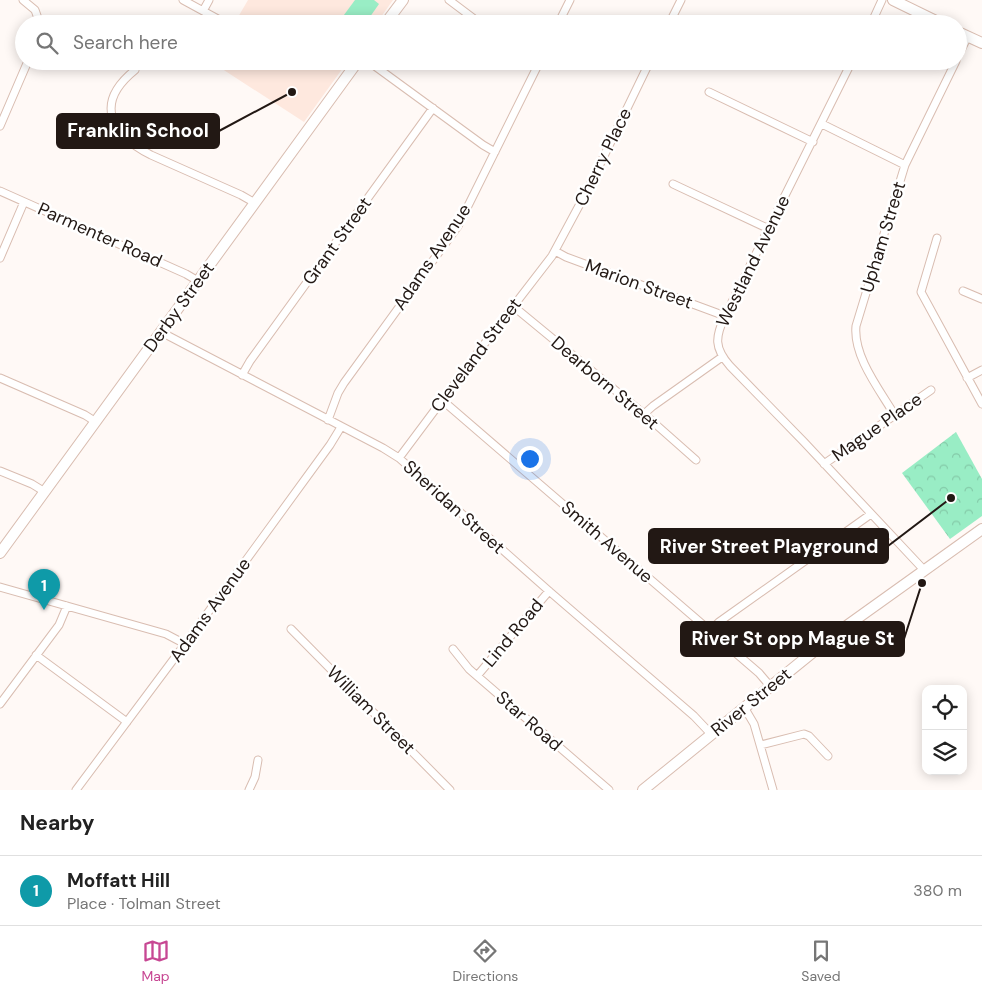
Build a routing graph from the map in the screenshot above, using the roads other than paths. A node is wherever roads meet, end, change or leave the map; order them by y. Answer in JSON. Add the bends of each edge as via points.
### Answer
{"nodes":[{"id":1,"x":23,"y":0,"type":"edge"},
{"id":2,"x":184,"y":0,"type":"edge"},
{"id":3,"x":209,"y":0,"type":"edge"},
{"id":4,"x":403,"y":0,"type":"edge"},
{"id":5,"x":449,"y":0,"type":"edge"},
{"id":6,"x":570,"y":0,"type":"edge"},
{"id":7,"x":680,"y":0,"type":"edge"},
{"id":8,"x":882,"y":0,"type":"edge"},
{"id":9,"x":893,"y":0,"type":"edge"},
{"id":10,"x":203,"y":11,"type":"junction"},
{"id":11,"x":37,"y":15,"type":"edge"},
{"id":12,"x":210,"y":15,"type":"edge"},
{"id":13,"x":392,"y":15,"type":"edge"},
{"id":14,"x":469,"y":15,"type":"edge"},
{"id":15,"x":562,"y":15,"type":"edge"},
{"id":16,"x":673,"y":15,"type":"edge"},
{"id":17,"x":874,"y":15,"type":"edge"},
{"id":18,"x":924,"y":15,"type":"edge"},
{"id":19,"x":967,"y":36,"type":"edge"},
{"id":20,"x":982,"y":43,"type":"edge"},
{"id":21,"x":24,"y":70,"type":"edge"},
{"id":22,"x":136,"y":70,"type":"dead end"},
{"id":23,"x":351,"y":70,"type":"edge"},
{"id":24,"x":380,"y":70,"type":"edge"},
{"id":25,"x":533,"y":70,"type":"edge"},
{"id":26,"x":646,"y":70,"type":"edge"},
{"id":27,"x":848,"y":70,"type":"edge"},
{"id":28,"x":952,"y":70,"type":"edge"},
{"id":29,"x":709,"y":92,"type":"dead end"},
{"id":30,"x":433,"y":108,"type":"junction"},
{"id":31,"x":822,"y":124,"type":"junction"},
{"id":32,"x":0,"y":126,"type":"edge"},
{"id":33,"x":813,"y":142,"type":"junction"},
{"id":34,"x":495,"y":152,"type":"junction"},
{"id":35,"x":905,"y":165,"type":"junction"},
{"id":36,"x":673,"y":184,"type":"dead end"},
{"id":37,"x":0,"y":192,"type":"edge"},
{"id":38,"x":24,"y":202,"type":"junction"},
{"id":39,"x":255,"y":203,"type":"junction"},
{"id":40,"x":769,"y":229,"type":"junction"},
{"id":41,"x":937,"y":238,"type":"dead end"},
{"id":42,"x":555,"y":251,"type":"junction"},
{"id":43,"x":0,"y":258,"type":"edge"},
{"id":44,"x":198,"y":281,"type":"junction"},
{"id":45,"x":963,"y":291,"type":"dead end"},
{"id":46,"x":982,"y":299,"type":"edge"},
{"id":47,"x":513,"y":306,"type":"junction"},
{"id":48,"x":725,"y":316,"type":"junction"},
{"id":49,"x":161,"y":332,"type":"junction"},
{"id":50,"x":722,"y":357,"type":"junction"},
{"id":51,"x":982,"y":370,"type":"edge"},
{"id":52,"x":242,"y":375,"type":"junction"},
{"id":53,"x":0,"y":378,"type":"edge"},
{"id":54,"x":967,"y":378,"type":"junction"},
{"id":55,"x":931,"y":390,"type":"dead end"},
{"id":56,"x":442,"y":400,"type":"junction"},
{"id":57,"x":982,"y":404,"type":"edge"},
{"id":58,"x":644,"y":414,"type":"junction"},
{"id":59,"x":894,"y":414,"type":"junction"},
{"id":60,"x":328,"y":420,"type":"junction"},
{"id":61,"x":96,"y":422,"type":"junction"},
{"id":62,"x":341,"y":427,"type":"junction"},
{"id":63,"x":399,"y":458,"type":"junction"},
{"id":64,"x":696,"y":460,"type":"dead end"},
{"id":65,"x":824,"y":464,"type":"junction"},
{"id":66,"x":0,"y":471,"type":"edge"},
{"id":67,"x":45,"y":492,"type":"junction"},
{"id":68,"x":871,"y":514,"type":"junction"},
{"id":69,"x":982,"y":529,"type":"edge"},
{"id":70,"x":0,"y":553,"type":"edge"},
{"id":71,"x":924,"y":570,"type":"junction"},
{"id":72,"x":0,"y":587,"type":"edge"},
{"id":73,"x":548,"y":591,"type":"junction"},
{"id":74,"x":67,"y":606,"type":"junction"},
{"id":75,"x":291,"y":629,"type":"dead end"},
{"id":76,"x":710,"y":631,"type":"junction"},
{"id":77,"x":186,"y":644,"type":"junction"},
{"id":78,"x":453,"y":649,"type":"dead end"},
{"id":79,"x":36,"y":655,"type":"junction"},
{"id":80,"x":477,"y":676,"type":"junction"},
{"id":81,"x":770,"y":686,"type":"junction"},
{"id":82,"x":0,"y":704,"type":"edge"},
{"id":83,"x":744,"y":707,"type":"junction"},
{"id":84,"x":127,"y":722,"type":"junction"},
{"id":85,"x":711,"y":734,"type":"junction"},
{"id":86,"x":761,"y":745,"type":"junction"},
{"id":87,"x":828,"y":756,"type":"dead end"},
{"id":88,"x":258,"y":760,"type":"dead end"},
{"id":89,"x":76,"y":790,"type":"edge"},
{"id":90,"x":249,"y":790,"type":"edge"},
{"id":91,"x":450,"y":790,"type":"edge"},
{"id":92,"x":609,"y":790,"type":"edge"},
{"id":93,"x":643,"y":790,"type":"edge"},
{"id":94,"x":773,"y":790,"type":"edge"}],
"edges":[{"from":1,"to":11,"type":"street"},
{"from":2,"to":10,"type":"street"},
{"from":3,"to":10,"type":"street"},
{"from":4,"to":13,"type":"street"},
{"from":5,"to":14,"type":"street"},
{"from":6,"to":15,"type":"street"},
{"from":7,"to":16,"type":"street"},
{"from":8,"to":17,"type":"street"},
{"from":9,"to":18,"type":"street"},
{"from":10,"to":12,"type":"street"},
{"from":19,"to":20,"type":"street"},
{"from":21,"to":32,"type":"street"},
{"from":22,"to":39,"type":"street","via":[[118,86],[111,104],[113,119],[125,136],[151,155]]},
{"from":23,"to":39,"type":"street","name":"Derby Street"},
{"from":24,"to":30,"type":"street"},
{"from":25,"to":34,"type":"street","name":"Adams Avenue"},
{"from":26,"to":42,"type":"street","name":"Cherry Place"},
{"from":27,"to":31,"type":"street","name":"Westland Avenue"},
{"from":28,"to":35,"type":"street","name":"Upham Street"},
{"from":29,"to":33,"type":"street"},
{"from":30,"to":34,"type":"street"},
{"from":30,"to":52,"type":"street","name":"Grant Street"},
{"from":31,"to":33,"type":"street","name":"Westland Avenue"},
{"from":31,"to":35,"type":"street"},
{"from":33,"to":40,"type":"street","name":"Westland Avenue"},
{"from":34,"to":60,"type":"street","name":"Adams Avenue","via":[[458,226],[344,383]]},
{"from":35,"to":59,"type":"street","name":"Upham Street","via":[[855,331],[861,358]]},
{"from":36,"to":40,"type":"street"},
{"from":37,"to":38,"type":"street","name":"Parmenter Road"},
{"from":38,"to":43,"type":"street"},
{"from":38,"to":44,"type":"street","name":"Parmenter Road"},
{"from":39,"to":44,"type":"street","name":"Derby Street"},
{"from":40,"to":48,"type":"street","name":"Westland Avenue"},
{"from":41,"to":54,"type":"street","via":[[921,292]]},
{"from":42,"to":47,"type":"street","name":"Cleveland Street"},
{"from":42,"to":48,"type":"street","name":"Marion Street"},
{"from":44,"to":49,"type":"street","name":"Derby Street"},
{"from":45,"to":46,"type":"street"},
{"from":47,"to":56,"type":"street","name":"Cleveland Street"},
{"from":47,"to":58,"type":"street","name":"Dearborn Street"},
{"from":48,"to":50,"type":"street","name":"Westland Avenue","via":[[717,338]]},
{"from":49,"to":52,"type":"street","name":"Sheridan Street"},
{"from":49,"to":61,"type":"street","name":"Derby Street"},
{"from":50,"to":58,"type":"street"},
{"from":50,"to":65,"type":"street"},
{"from":51,"to":54,"type":"street"},
{"from":52,"to":60,"type":"street","name":"Sheridan Street"},
{"from":53,"to":61,"type":"street"},
{"from":54,"to":57,"type":"street"},
{"from":55,"to":59,"type":"street","name":"Mague Place"},
{"from":56,"to":63,"type":"street","name":"Cleveland Street"},
{"from":56,"to":76,"type":"street","name":"Smith Avenue"},
{"from":58,"to":64,"type":"street","name":"Dearborn Street"},
{"from":59,"to":65,"type":"street","name":"Mague Place"},
{"from":60,"to":62,"type":"street","name":"Sheridan Street"},
{"from":61,"to":67,"type":"street","name":"Derby Street"},
{"from":62,"to":63,"type":"street","name":"Sheridan Street"},
{"from":62,"to":77,"type":"street","name":"Adams Avenue"},
{"from":63,"to":73,"type":"street","name":"Sheridan Street"},
{"from":65,"to":68,"type":"street"},
{"from":66,"to":67,"type":"street"},
{"from":67,"to":70,"type":"street","name":"Derby Street"},
{"from":68,"to":71,"type":"street"},
{"from":68,"to":76,"type":"street"},
{"from":69,"to":71,"type":"street","name":"River Street"},
{"from":71,"to":81,"type":"street","name":"River Street"},
{"from":72,"to":74,"type":"street"},
{"from":73,"to":80,"type":"street","name":"Lind Road"},
{"from":73,"to":85,"type":"street","name":"Sheridan Street"},
{"from":74,"to":77,"type":"street","via":[[166,634]]},
{"from":74,"to":79,"type":"street","via":[[62,620]]},
{"from":75,"to":91,"type":"street","name":"William Street"},
{"from":76,"to":81,"type":"street","name":"Smith Avenue"},
{"from":77,"to":84,"type":"street","name":"Adams Avenue"},
{"from":78,"to":80,"type":"street","name":"Star Road"},
{"from":79,"to":82,"type":"street"},
{"from":79,"to":84,"type":"street"},
{"from":80,"to":92,"type":"street","name":"Star Road"},
{"from":81,"to":83,"type":"street","name":"River Street"},
{"from":83,"to":85,"type":"street","name":"River Street"},
{"from":83,"to":86,"type":"street"},
{"from":84,"to":89,"type":"street","name":"Adams Avenue"},
{"from":85,"to":93,"type":"street","name":"River Street"},
{"from":86,"to":87,"type":"street","via":[[804,734]]},
{"from":86,"to":94,"type":"street"},
{"from":88,"to":90,"type":"street"}]}
